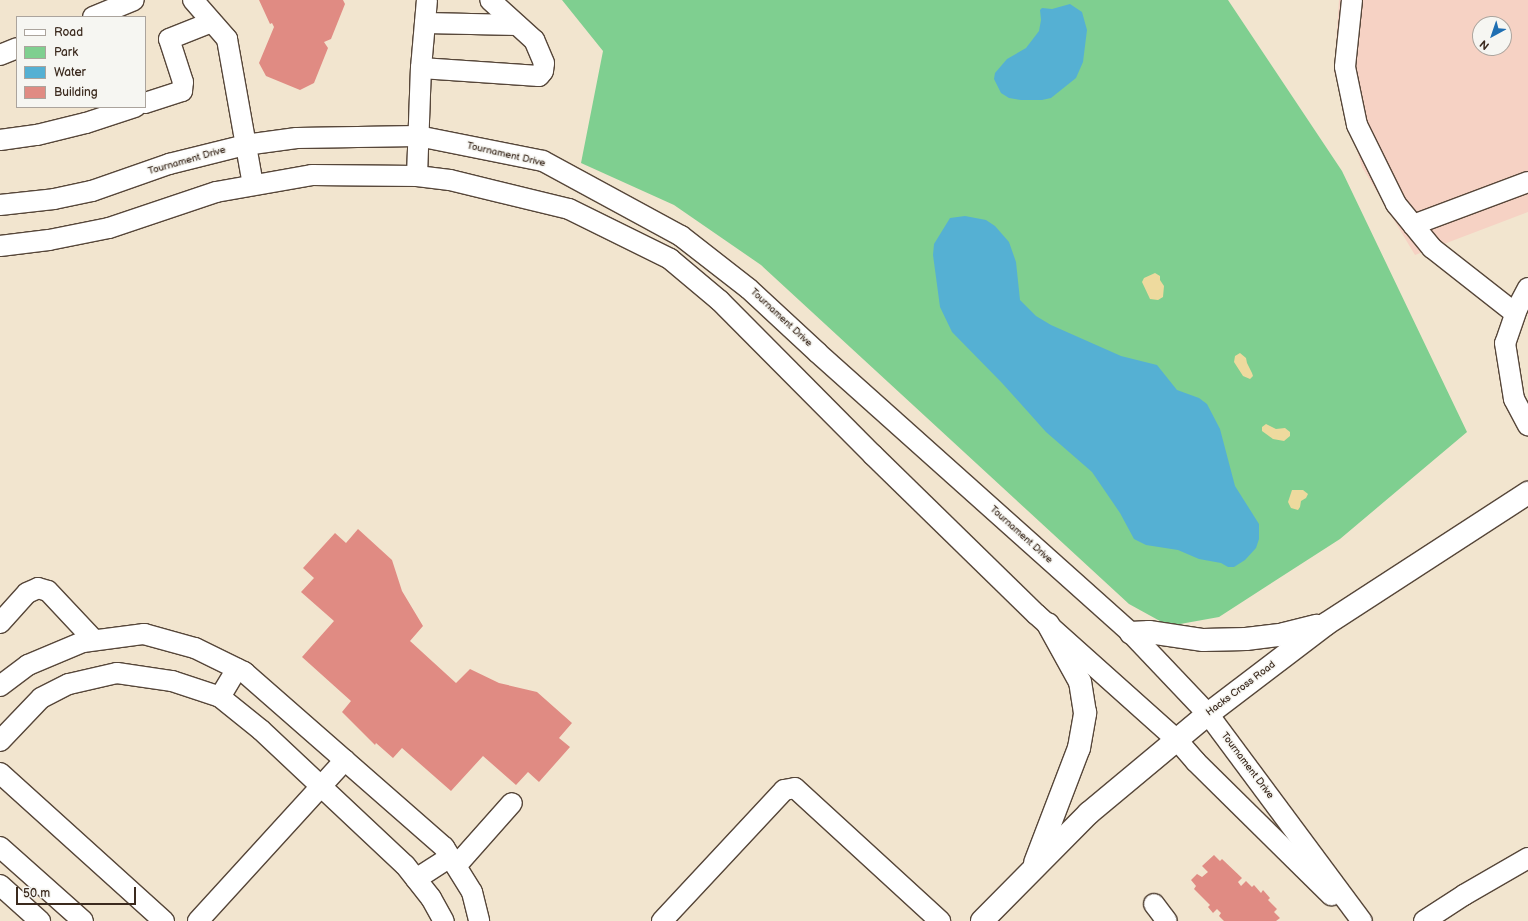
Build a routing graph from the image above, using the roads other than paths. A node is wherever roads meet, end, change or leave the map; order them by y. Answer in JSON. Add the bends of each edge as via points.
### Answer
{"nodes":[{"id":1,"x":134,"y":0,"type":"edge"},
{"id":2,"x":193,"y":0,"type":"edge"},
{"id":3,"x":427,"y":0,"type":"edge"},
{"id":4,"x":490,"y":0,"type":"edge"},
{"id":5,"x":1352,"y":0,"type":"edge"},
{"id":6,"x":95,"y":16,"type":"edge"},
{"id":7,"x":212,"y":22,"type":"junction"},
{"id":8,"x":425,"y":23,"type":"junction"},
{"id":9,"x":517,"y":25,"type":"junction"},
{"id":10,"x":16,"y":48,"type":"edge"},
{"id":11,"x":0,"y":55,"type":"edge"},
{"id":12,"x":421,"y":68,"type":"junction"},
{"id":13,"x":146,"y":104,"type":"edge"},
{"id":14,"x":131,"y":108,"type":"edge"},
{"id":15,"x":418,"y":136,"type":"junction"},
{"id":16,"x":0,"y":140,"type":"edge"},
{"id":17,"x":245,"y":145,"type":"junction"},
{"id":18,"x":417,"y":176,"type":"junction"},
{"id":19,"x":1528,"y":182,"type":"edge"},
{"id":20,"x":253,"y":185,"type":"junction"},
{"id":21,"x":0,"y":205,"type":"edge"},
{"id":22,"x":1413,"y":225,"type":"junction"},
{"id":23,"x":0,"y":246,"type":"edge"},
{"id":24,"x":1528,"y":288,"type":"edge"},
{"id":25,"x":1515,"y":313,"type":"junction"},
{"id":26,"x":1528,"y":425,"type":"edge"},
{"id":27,"x":1528,"y":493,"type":"edge"},
{"id":28,"x":0,"y":623,"type":"edge"},
{"id":29,"x":1048,"y":624,"type":"junction"},
{"id":30,"x":1326,"y":624,"type":"junction"},
{"id":31,"x":1131,"y":633,"type":"junction"},
{"id":32,"x":94,"y":640,"type":"junction"},
{"id":33,"x":238,"y":669,"type":"junction"},
{"id":34,"x":0,"y":686,"type":"edge"},
{"id":35,"x":220,"y":697,"type":"junction"},
{"id":36,"x":1208,"y":714,"type":"junction"},
{"id":37,"x":1177,"y":740,"type":"junction"},
{"id":38,"x":0,"y":742,"type":"edge"},
{"id":39,"x":345,"y":760,"type":"junction"},
{"id":40,"x":0,"y":773,"type":"edge"},
{"id":41,"x":322,"y":786,"type":"junction"},
{"id":42,"x":512,"y":803,"type":"dead end"},
{"id":43,"x":0,"y":847,"type":"edge"},
{"id":44,"x":1528,"y":858,"type":"edge"},
{"id":45,"x":453,"y":861,"type":"junction"},
{"id":46,"x":1032,"y":870,"type":"junction"},
{"id":47,"x":416,"y":879,"type":"junction"},
{"id":48,"x":0,"y":885,"type":"edge"},
{"id":49,"x":1154,"y":904,"type":"dead end"},
{"id":50,"x":40,"y":921,"type":"edge"},
{"id":51,"x":83,"y":921,"type":"edge"},
{"id":52,"x":164,"y":921,"type":"edge"},
{"id":53,"x":198,"y":921,"type":"edge"},
{"id":54,"x":444,"y":921,"type":"edge"},
{"id":55,"x":479,"y":921,"type":"edge"},
{"id":56,"x":662,"y":921,"type":"edge"},
{"id":57,"x":940,"y":921,"type":"edge"},
{"id":58,"x":982,"y":921,"type":"edge"},
{"id":59,"x":1167,"y":921,"type":"edge"},
{"id":60,"x":1358,"y":921,"type":"edge"},
{"id":61,"x":1362,"y":921,"type":"edge"},
{"id":62,"x":1424,"y":921,"type":"edge"}],
"edges":[{"from":1,"to":6,"type":"street"},
{"from":2,"to":7,"type":"street"},
{"from":3,"to":8,"type":"street"},
{"from":4,"to":9,"type":"street"},
{"from":5,"to":22,"type":"street","via":[[1345,67],[1357,125],[1396,204]]},
{"from":7,"to":13,"type":"street","via":[[169,39],[184,82],[182,91]]},
{"from":7,"to":17,"type":"street","via":[[227,39]]},
{"from":8,"to":9,"type":"street"},
{"from":8,"to":12,"type":"street"},
{"from":9,"to":12,"type":"street","via":[[534,40],[544,63],[539,76]]},
{"from":10,"to":11,"type":"street"},
{"from":12,"to":15,"type":"street"},
{"from":14,"to":16,"type":"street","via":[[79,125]]},
{"from":15,"to":17,"type":"street","name":"Tournament Drive","via":[[297,138]]},
{"from":15,"to":18,"type":"street"},
{"from":15,"to":31,"type":"street","name":"Tournament Drive","via":[[543,161],[681,236],[749,289]]},
{"from":17,"to":20,"type":"street"},
{"from":17,"to":21,"type":"street","name":"Tournament Drive","via":[[169,164],[92,191],[54,199]]},
{"from":18,"to":20,"type":"street","via":[[312,175]]},
{"from":18,"to":29,"type":"street","via":[[450,180],[569,209],[670,259],[720,300],[873,455]]},
{"from":19,"to":22,"type":"street"},
{"from":20,"to":23,"type":"street","via":[[216,192],[109,228],[49,240]]},
{"from":22,"to":25,"type":"street","via":[[1432,248]]},
{"from":24,"to":25,"type":"street"},
{"from":25,"to":26,"type":"street","via":[[1505,343],[1514,399]]},
{"from":27,"to":30,"type":"main road","name":"Hacks Cross Road"},
{"from":28,"to":32,"type":"street","via":[[27,593],[38,588],[48,592]]},
{"from":29,"to":37,"type":"street"},
{"from":29,"to":46,"type":"main road","via":[[1080,682],[1085,713],[1079,748]]},
{"from":30,"to":31,"type":"main road","via":[[1284,634],[1246,639],[1203,640],[1149,632]]},
{"from":30,"to":36,"type":"main road","name":"Hacks Cross Road"},
{"from":31,"to":36,"type":"street","name":"Tournament Drive"},
{"from":32,"to":33,"type":"street","via":[[144,634],[195,648]]},
{"from":32,"to":34,"type":"street","via":[[83,642],[28,665]]},
{"from":33,"to":35,"type":"street"},
{"from":33,"to":39,"type":"street"},
{"from":35,"to":38,"type":"street","via":[[172,682],[117,673],[69,684],[41,698]]},
{"from":35,"to":41,"type":"street","via":[[261,730]]},
{"from":36,"to":37,"type":"main road","name":"Hacks Cross Road"},
{"from":36,"to":61,"type":"street","name":"Tournament Drive"},
{"from":37,"to":46,"type":"main road","name":"Hacks Cross Road","via":[[1090,813]]},
{"from":37,"to":60,"type":"street","via":[[1289,856]]},
{"from":39,"to":41,"type":"street"},
{"from":39,"to":45,"type":"street","via":[[444,848]]},
{"from":40,"to":52,"type":"street"},
{"from":41,"to":47,"type":"street","via":[[405,865]]},
{"from":41,"to":53,"type":"street"},
{"from":42,"to":45,"type":"street"},
{"from":43,"to":51,"type":"street"},
{"from":44,"to":62,"type":"street"},
{"from":45,"to":47,"type":"street"},
{"from":45,"to":55,"type":"street","via":[[472,892]]},
{"from":46,"to":58,"type":"main road","name":"Hacks Cross Road"},
{"from":47,"to":54,"type":"street"},
{"from":48,"to":50,"type":"street"},
{"from":49,"to":59,"type":"street"},
{"from":56,"to":57,"type":"street","via":[[784,790],[795,788]]}]}
